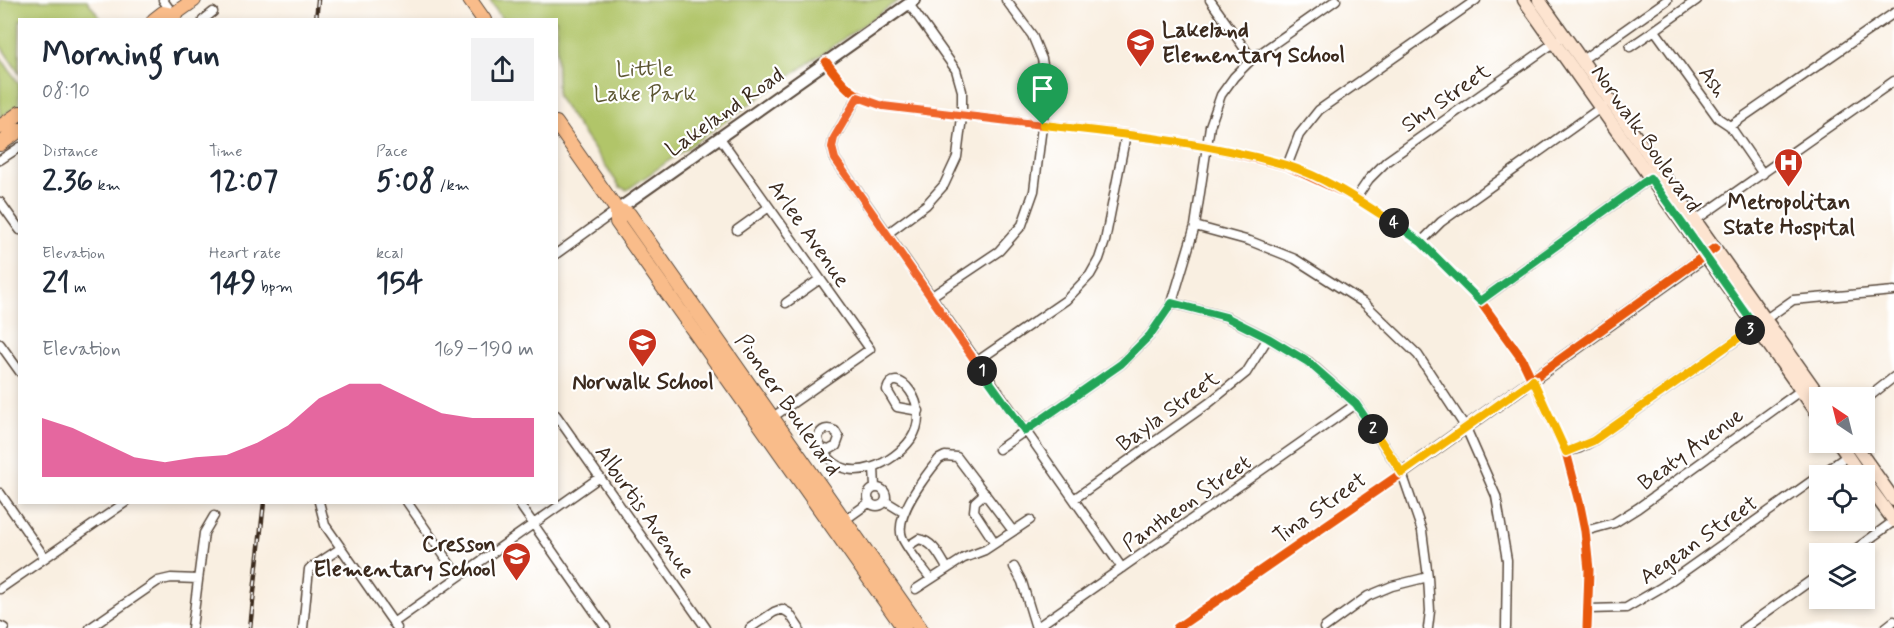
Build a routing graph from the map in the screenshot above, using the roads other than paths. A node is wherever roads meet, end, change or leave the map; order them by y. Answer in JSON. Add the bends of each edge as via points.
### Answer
{"nodes":[{"id":1,"x":163,"y":0,"type":"edge"},
{"id":2,"x":194,"y":0,"type":"edge"},
{"id":3,"x":470,"y":0,"type":"edge"},
{"id":4,"x":1006,"y":0,"type":"edge"},
{"id":5,"x":1210,"y":0,"type":"edge"},
{"id":6,"x":1336,"y":0,"type":"edge"},
{"id":7,"x":1476,"y":0,"type":"edge"},
{"id":8,"x":1524,"y":0,"type":"edge"},
{"id":9,"x":1539,"y":0,"type":"edge"},
{"id":10,"x":1667,"y":0,"type":"edge"},
{"id":11,"x":1697,"y":0,"type":"edge"},
{"id":12,"x":911,"y":2,"type":"edge"},
{"id":13,"x":213,"y":12,"type":"dead end"},
{"id":14,"x":1894,"y":13,"type":"edge"},
{"id":15,"x":157,"y":18,"type":"edge"},
{"id":16,"x":174,"y":18,"type":"edge"},
{"id":17,"x":205,"y":18,"type":"edge"},
{"id":18,"x":482,"y":18,"type":"edge"},
{"id":19,"x":1652,"y":32,"type":"junction"},
{"id":20,"x":1559,"y":39,"type":"junction"},
{"id":21,"x":1630,"y":47,"type":"dead end"},
{"id":22,"x":1252,"y":59,"type":"junction"},
{"id":23,"x":1582,"y":60,"type":"junction"},
{"id":24,"x":826,"y":62,"type":"junction"},
{"id":25,"x":1894,"y":81,"type":"edge"},
{"id":26,"x":858,"y":97,"type":"junction"},
{"id":27,"x":1605,"y":104,"type":"junction"},
{"id":28,"x":18,"y":114,"type":"edge"},
{"id":29,"x":962,"y":117,"type":"junction"},
{"id":30,"x":1043,"y":125,"type":"junction"},
{"id":31,"x":558,"y":126,"type":"edge"},
{"id":32,"x":1730,"y":126,"type":"junction"},
{"id":33,"x":0,"y":127,"type":"edge"},
{"id":34,"x":18,"y":131,"type":"edge"},
{"id":35,"x":1126,"y":134,"type":"junction"},
{"id":36,"x":720,"y":138,"type":"junction"},
{"id":37,"x":0,"y":144,"type":"edge"},
{"id":38,"x":1206,"y":146,"type":"junction"},
{"id":39,"x":18,"y":148,"type":"edge"},
{"id":40,"x":0,"y":160,"type":"edge"},
{"id":41,"x":1287,"y":166,"type":"junction"},
{"id":42,"x":1764,"y":174,"type":"junction"},
{"id":43,"x":1650,"y":178,"type":"junction"},
{"id":44,"x":1356,"y":198,"type":"junction"},
{"id":45,"x":0,"y":202,"type":"edge"},
{"id":46,"x":770,"y":207,"type":"junction"},
{"id":47,"x":617,"y":210,"type":"junction"},
{"id":48,"x":1690,"y":224,"type":"junction"},
{"id":49,"x":1195,"y":226,"type":"junction"},
{"id":50,"x":18,"y":227,"type":"edge"},
{"id":51,"x":737,"y":230,"type":"dead end"},
{"id":52,"x":887,"y":234,"type":"junction"},
{"id":53,"x":1421,"y":242,"type":"junction"},
{"id":54,"x":1710,"y":252,"type":"junction"},
{"id":55,"x":558,"y":253,"type":"edge"},
{"id":56,"x":820,"y":279,"type":"junction"},
{"id":57,"x":1894,"y":291,"type":"edge"},
{"id":58,"x":932,"y":296,"type":"junction"},
{"id":59,"x":1480,"y":301,"type":"junction"},
{"id":60,"x":786,"y":303,"type":"dead end"},
{"id":61,"x":1172,"y":303,"type":"junction"},
{"id":62,"x":1760,"y":322,"type":"junction"},
{"id":63,"x":1268,"y":338,"type":"junction"},
{"id":64,"x":0,"y":345,"type":"edge"},
{"id":65,"x":976,"y":362,"type":"junction"},
{"id":66,"x":18,"y":369,"type":"edge"},
{"id":67,"x":1894,"y":377,"type":"edge"},
{"id":68,"x":1533,"y":380,"type":"junction"},
{"id":69,"x":1806,"y":387,"type":"junction"},
{"id":70,"x":1809,"y":389,"type":"edge"},
{"id":71,"x":1875,"y":392,"type":"edge"},
{"id":72,"x":1809,"y":393,"type":"edge"},
{"id":73,"x":1356,"y":404,"type":"junction"},
{"id":74,"x":919,"y":411,"type":"dead end"},
{"id":75,"x":773,"y":417,"type":"junction"},
{"id":76,"x":558,"y":418,"type":"edge"},
{"id":77,"x":1466,"y":428,"type":"junction"},
{"id":78,"x":1025,"y":431,"type":"junction"},
{"id":79,"x":822,"y":448,"type":"dead end"},
{"id":80,"x":999,"y":449,"type":"dead end"},
{"id":81,"x":1566,"y":452,"type":"junction"},
{"id":82,"x":1845,"y":453,"type":"edge"},
{"id":83,"x":1861,"y":453,"type":"edge"},
{"id":84,"x":1847,"y":456,"type":"junction"},
{"id":85,"x":1853,"y":465,"type":"edge"},
{"id":86,"x":874,"y":467,"type":"junction"},
{"id":87,"x":1402,"y":473,"type":"junction"},
{"id":88,"x":600,"y":477,"type":"junction"},
{"id":89,"x":875,"y":488,"type":"junction"},
{"id":90,"x":0,"y":493,"type":"edge"},
{"id":91,"x":985,"y":493,"type":"junction"},
{"id":92,"x":1875,"y":495,"type":"edge"},
{"id":93,"x":1074,"y":499,"type":"junction"},
{"id":94,"x":1894,"y":500,"type":"edge"},
{"id":95,"x":885,"y":501,"type":"junction"},
{"id":96,"x":870,"y":502,"type":"junction"},
{"id":97,"x":320,"y":504,"type":"edge"},
{"id":98,"x":408,"y":504,"type":"edge"},
{"id":99,"x":519,"y":504,"type":"edge"},
{"id":100,"x":113,"y":506,"type":"edge"},
{"id":101,"x":903,"y":512,"type":"junction"},
{"id":102,"x":214,"y":516,"type":"dead end"},
{"id":103,"x":1030,"y":520,"type":"dead end"},
{"id":104,"x":1894,"y":521,"type":"edge"},
{"id":105,"x":532,"y":524,"type":"junction"},
{"id":106,"x":840,"y":524,"type":"junction"},
{"id":107,"x":1013,"y":531,"type":"junction"},
{"id":108,"x":1585,"y":531,"type":"junction"},
{"id":109,"x":995,"y":543,"type":"junction"},
{"id":110,"x":1864,"y":543,"type":"edge"},
{"id":111,"x":908,"y":546,"type":"junction"},
{"id":112,"x":341,"y":548,"type":"junction"},
{"id":113,"x":45,"y":558,"type":"junction"},
{"id":114,"x":1014,"y":567,"type":"dead end"},
{"id":115,"x":947,"y":568,"type":"junction"},
{"id":116,"x":1122,"y":568,"type":"junction"},
{"id":117,"x":458,"y":576,"type":"junction"},
{"id":118,"x":1428,"y":578,"type":"junction"},
{"id":119,"x":198,"y":579,"type":"junction"},
{"id":120,"x":931,"y":579,"type":"junction"},
{"id":121,"x":1809,"y":582,"type":"edge"},
{"id":122,"x":0,"y":589,"type":"edge"},
{"id":123,"x":916,"y":590,"type":"dead end"},
{"id":124,"x":1589,"y":609,"type":"junction"},
{"id":125,"x":1894,"y":621,"type":"edge"},
{"id":126,"x":395,"y":625,"type":"edge"},
{"id":127,"x":90,"y":628,"type":"edge"},
{"id":128,"x":192,"y":628,"type":"edge"},
{"id":129,"x":303,"y":628,"type":"edge"},
{"id":130,"x":606,"y":628,"type":"edge"},
{"id":131,"x":706,"y":628,"type":"edge"},
{"id":132,"x":750,"y":628,"type":"edge"},
{"id":133,"x":799,"y":628,"type":"edge"},
{"id":134,"x":904,"y":628,"type":"edge"},
{"id":135,"x":920,"y":628,"type":"edge"},
{"id":136,"x":1036,"y":628,"type":"edge"},
{"id":137,"x":1177,"y":628,"type":"edge"},
{"id":138,"x":1324,"y":628,"type":"edge"},
{"id":139,"x":1428,"y":628,"type":"edge"},
{"id":140,"x":1506,"y":628,"type":"edge"},
{"id":141,"x":1587,"y":628,"type":"edge"},
{"id":142,"x":1744,"y":628,"type":"edge"},
{"id":143,"x":1885,"y":628,"type":"edge"}],
"edges":[{"from":1,"to":16,"type":"street"},
{"from":2,"to":16,"type":"main road"},
{"from":3,"to":18,"type":"main road"},
{"from":4,"to":30,"type":"street","via":[[1032,35],[1042,59],[1047,86]]},
{"from":5,"to":22,"type":"street"},
{"from":6,"to":22,"type":"street"},
{"from":7,"to":41,"type":"street","via":[[1319,110],[1299,135]]},
{"from":8,"to":20,"type":"main road","name":"Norwalk Boulevard"},
{"from":9,"to":20,"type":"main road","name":"Norwalk Boulevard"},
{"from":10,"to":23,"type":"street"},
{"from":11,"to":19,"type":"street"},
{"from":12,"to":24,"type":"street","name":"Lakeland Road"},
{"from":12,"to":29,"type":"street","via":[[956,70],[962,91]]},
{"from":13,"to":17,"type":"street"},
{"from":14,"to":32,"type":"street"},
{"from":15,"to":16,"type":"main road","via":[[163,13]]},
{"from":19,"to":21,"type":"street"},
{"from":19,"to":32,"type":"street","name":"Ash","via":[[1659,35],[1718,117]]},
{"from":20,"to":23,"type":"main road","name":"Norwalk Boulevard"},
{"from":20,"to":27,"type":"main road","name":"Norwalk Boulevard"},
{"from":20,"to":44,"type":"street","name":"Shy Street","via":[[1387,161],[1368,179]]},
{"from":22,"to":38,"type":"street","via":[[1221,95]]},
{"from":23,"to":27,"type":"main road","name":"Norwalk Boulevard"},
{"from":24,"to":26,"type":"street"},
{"from":24,"to":36,"type":"street","name":"Lakeland Road"},
{"from":25,"to":42,"type":"street"},
{"from":26,"to":29,"type":"street","via":[[883,106]]},
{"from":26,"to":52,"type":"street","via":[[832,147],[835,159]]},
{"from":27,"to":43,"type":"main road","name":"Norwalk Boulevard"},
{"from":27,"to":48,"type":"main road","name":"Norwalk Boulevard"},
{"from":27,"to":53,"type":"street","via":[[1441,222]]},
{"from":28,"to":33,"type":"main road"},
{"from":29,"to":30,"type":"street"},
{"from":29,"to":52,"type":"street","via":[[957,157],[944,185],[926,205]]},
{"from":30,"to":35,"type":"street"},
{"from":30,"to":58,"type":"street","via":[[1034,191],[1022,225],[999,251]]},
{"from":31,"to":47,"type":"main road","name":"Pioneer Boulevard"},
{"from":32,"to":42,"type":"street","name":"Ash"},
{"from":34,"to":37,"type":"main road"},
{"from":35,"to":38,"type":"street"},
{"from":35,"to":65,"type":"street","via":[[1105,241],[1090,275],[1066,300]]},
{"from":36,"to":46,"type":"street","name":"Arlee Avenue"},
{"from":36,"to":47,"type":"street","name":"Lakeland Road"},
{"from":38,"to":41,"type":"street"},
{"from":38,"to":49,"type":"street"},
{"from":39,"to":40,"type":"street"},
{"from":41,"to":44,"type":"street"},
{"from":42,"to":48,"type":"street"},
{"from":43,"to":48,"type":"main road","name":"Norwalk Boulevard"},
{"from":43,"to":59,"type":"street"},
{"from":44,"to":53,"type":"street"},
{"from":45,"to":50,"type":"street"},
{"from":46,"to":51,"type":"street"},
{"from":46,"to":56,"type":"street","name":"Arlee Avenue"},
{"from":47,"to":55,"type":"street","name":"Lakeland Road"},
{"from":47,"to":75,"type":"main road","name":"Pioneer Boulevard","via":[[629,214]]},
{"from":47,"to":106,"type":"main road","name":"Pioneer Boulevard","via":[[617,222]]},
{"from":48,"to":54,"type":"main road","name":"Norwalk Boulevard"},
{"from":49,"to":61,"type":"street"},
{"from":49,"to":77,"type":"street","via":[[1250,241],[1295,260],[1364,303],[1418,355]]},
{"from":52,"to":58,"type":"street"},
{"from":53,"to":59,"type":"street"},
{"from":54,"to":62,"type":"main road","name":"Norwalk Boulevard"},
{"from":54,"to":68,"type":"street","name":"Tina Street"},
{"from":56,"to":60,"type":"street"},
{"from":56,"to":75,"type":"street","name":"Arlee Avenue","via":[[870,349]]},
{"from":57,"to":62,"type":"street","via":[[1793,300]]},
{"from":58,"to":65,"type":"street"},
{"from":59,"to":68,"type":"street"},
{"from":61,"to":63,"type":"street","via":[[1226,317]]},
{"from":61,"to":78,"type":"street","via":[[1150,335],[1121,364]]},
{"from":62,"to":69,"type":"main road","name":"Norwalk Boulevard"},
{"from":62,"to":81,"type":"street","via":[[1593,441]]},
{"from":63,"to":73,"type":"street","via":[[1308,362]]},
{"from":63,"to":93,"type":"street","name":"Bayla Street","via":[[1246,373]]},
{"from":64,"to":66,"type":"street"},
{"from":65,"to":78,"type":"street"},
{"from":67,"to":71,"type":"street"},
{"from":68,"to":77,"type":"street","name":"Tina Street"},
{"from":68,"to":81,"type":"street"},
{"from":69,"to":70,"type":"main road","name":"Norwalk Boulevard"},
{"from":69,"to":72,"type":"main road","name":"Norwalk Boulevard"},
{"from":69,"to":108,"type":"street","name":"Beaty Avenue","via":[[1638,508],[1614,523]]},
{"from":73,"to":87,"type":"street"},
{"from":73,"to":116,"type":"street","name":"Pantheon Street"},
{"from":74,"to":86,"type":"street","via":[[919,423],[907,444]]},
{"from":75,"to":106,"type":"main road","name":"Pioneer Boulevard"},
{"from":76,"to":88,"type":"street","name":"Alburtis Avenue"},
{"from":77,"to":87,"type":"street","name":"Tina Street"},
{"from":77,"to":140,"type":"street","via":[[1496,496],[1507,560]]},
{"from":78,"to":80,"type":"street"},
{"from":78,"to":93,"type":"street"},
{"from":79,"to":86,"type":"street","via":[[843,468]]},
{"from":81,"to":108,"type":"street"},
{"from":82,"to":84,"type":"main road"},
{"from":83,"to":94,"type":"main road"},
{"from":84,"to":85,"type":"main road"},
{"from":84,"to":124,"type":"street","name":"Aegean Street","via":[[1639,601],[1626,608]]},
{"from":86,"to":89,"type":"street"},
{"from":87,"to":118,"type":"street","via":[[1422,531]]},
{"from":87,"to":137,"type":"street","name":"Tina Street"},
{"from":88,"to":105,"type":"street"},
{"from":88,"to":131,"type":"street","name":"Alburtis Avenue"},
{"from":89,"to":95,"type":"street","via":[[882,489]]},
{"from":89,"to":96,"type":"street","via":[[870,491]]},
{"from":90,"to":113,"type":"street"},
{"from":91,"to":101,"type":"street","via":[[957,458],[945,456],[934,465]]},
{"from":91,"to":107,"type":"street"},
{"from":91,"to":109,"type":"street","via":[[975,502],[974,511]]},
{"from":92,"to":104,"type":"main road"},
{"from":93,"to":116,"type":"street"},
{"from":95,"to":96,"type":"street","via":[[881,506]]},
{"from":95,"to":101,"type":"street"},
{"from":96,"to":106,"type":"street"},
{"from":97,"to":112,"type":"street","via":[[325,525]]},
{"from":98,"to":117,"type":"street"},
{"from":99,"to":105,"type":"street"},
{"from":100,"to":113,"type":"street"},
{"from":101,"to":111,"type":"street","via":[[901,536]]},
{"from":102,"to":119,"type":"street","via":[[204,533]]},
{"from":103,"to":107,"type":"street"},
{"from":104,"to":110,"type":"street"},
{"from":105,"to":117,"type":"street"},
{"from":105,"to":130,"type":"street"},
{"from":106,"to":134,"type":"main road","name":"Pioneer Boulevard"},
{"from":106,"to":135,"type":"main road","name":"Pioneer Boulevard"},
{"from":107,"to":109,"type":"street"},
{"from":108,"to":124,"type":"street"},
{"from":109,"to":115,"type":"street"},
{"from":111,"to":115,"type":"street","via":[[919,539],[926,541]]},
{"from":111,"to":120,"type":"street"},
{"from":112,"to":126,"type":"street"},
{"from":112,"to":129,"type":"street","via":[[309,568]]},
{"from":113,"to":122,"type":"street"},
{"from":114,"to":136,"type":"street"},
{"from":115,"to":120,"type":"street"},
{"from":116,"to":136,"type":"street","name":"Pantheon Street"},
{"from":117,"to":126,"type":"street"},
{"from":118,"to":138,"type":"street","via":[[1368,596]]},
{"from":118,"to":139,"type":"street"},
{"from":119,"to":127,"type":"street","via":[[158,581]]},
{"from":119,"to":128,"type":"street"},
{"from":120,"to":123,"type":"street"},
{"from":121,"to":142,"type":"street"},
{"from":124,"to":141,"type":"street"},
{"from":125,"to":143,"type":"street"},
{"from":132,"to":133,"type":"street","via":[[782,609]]}]}
